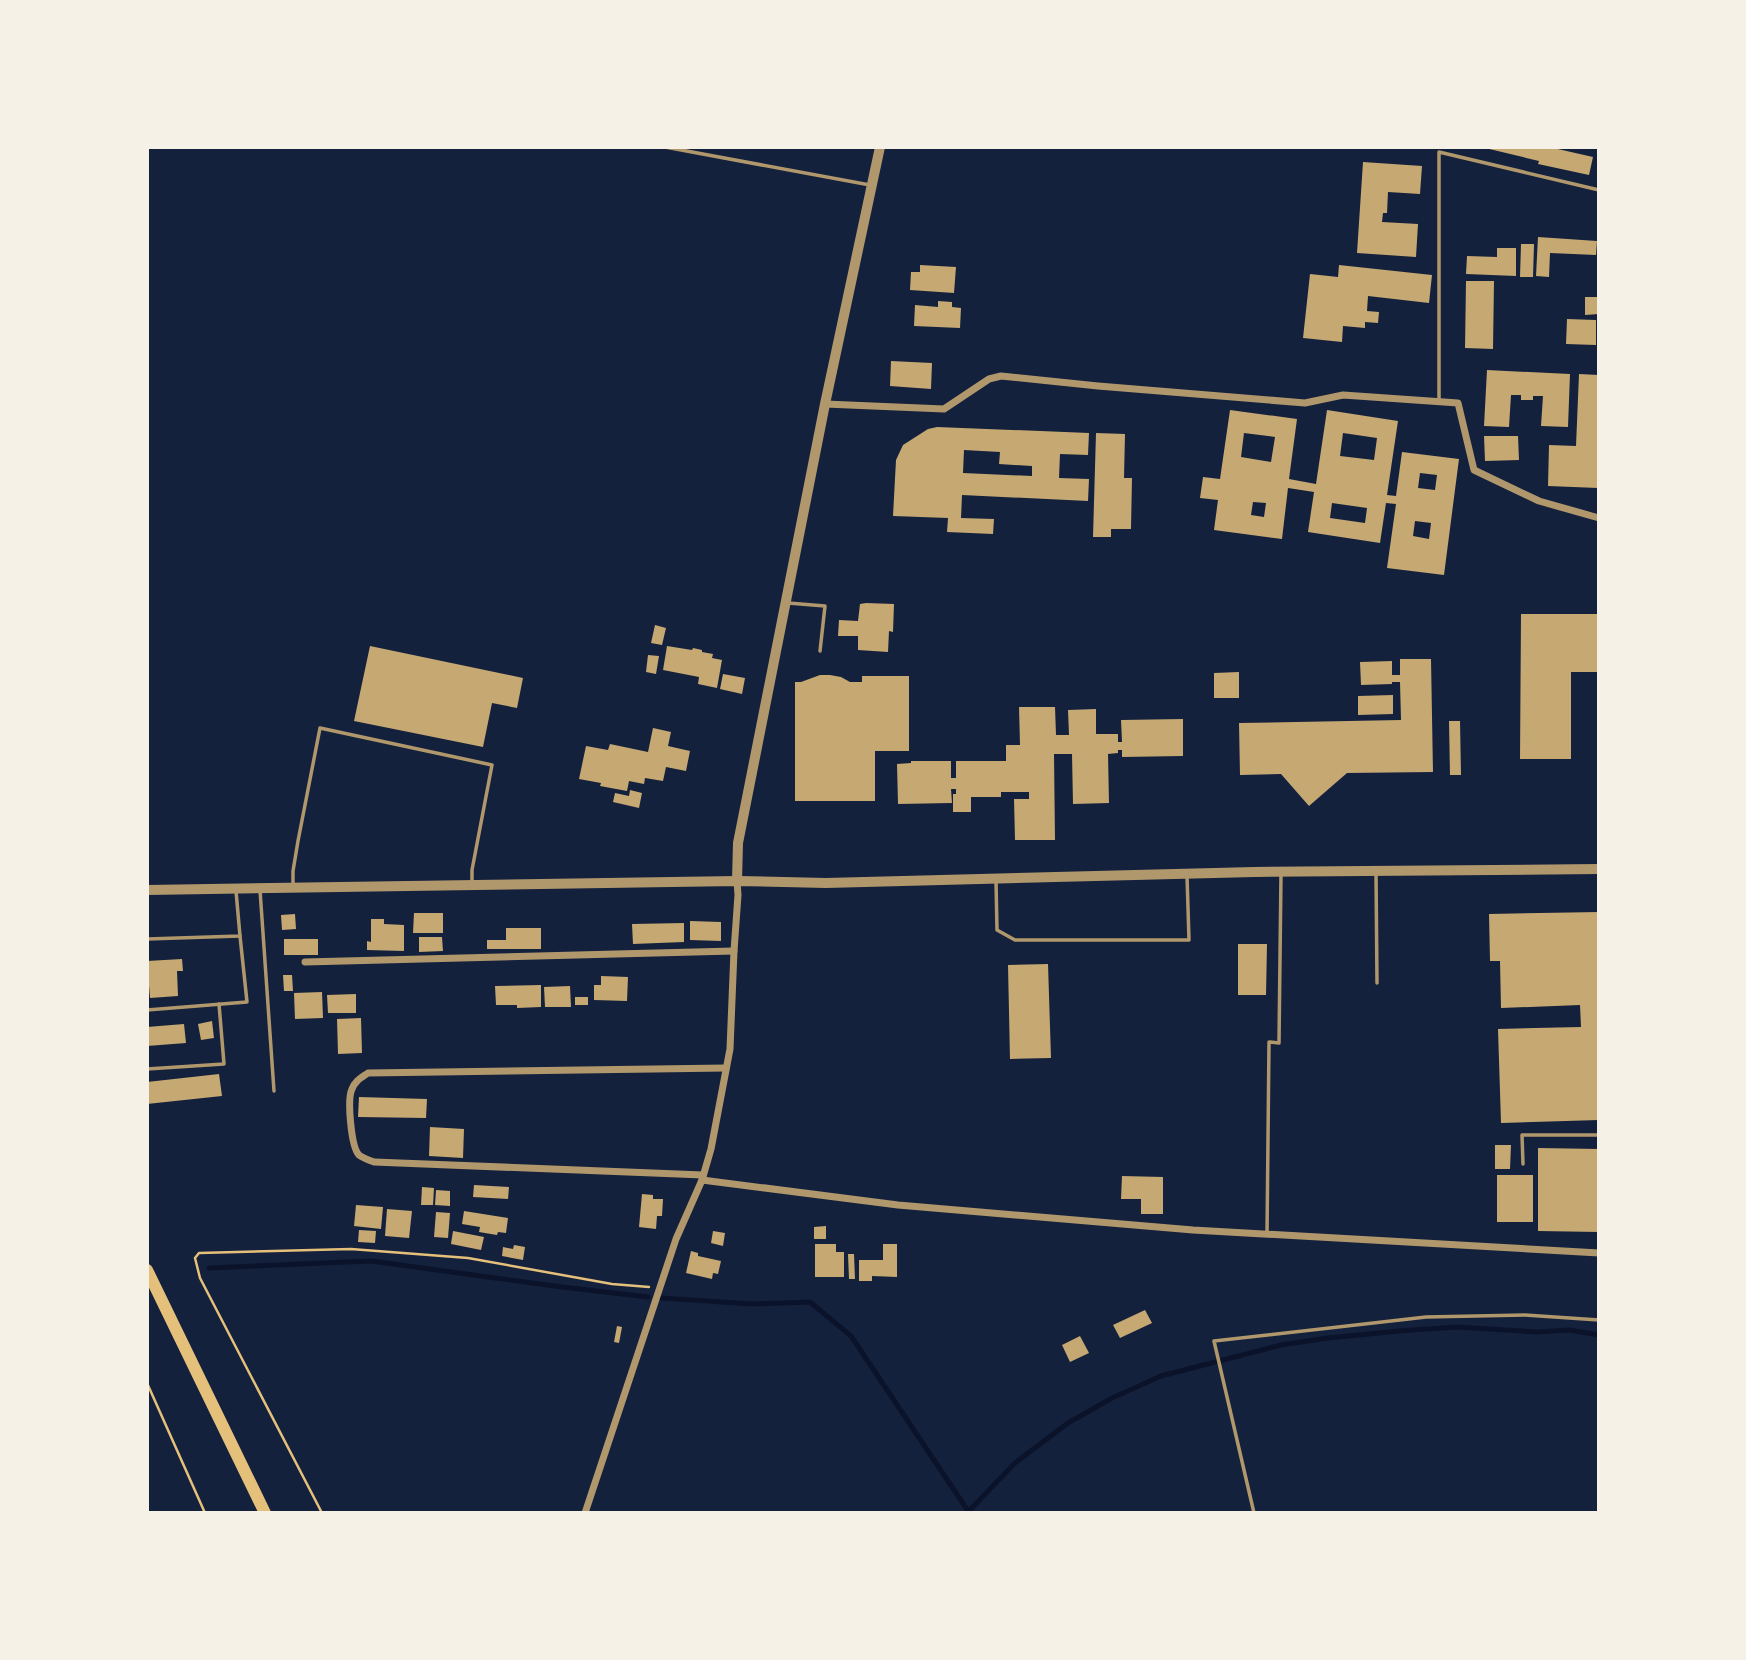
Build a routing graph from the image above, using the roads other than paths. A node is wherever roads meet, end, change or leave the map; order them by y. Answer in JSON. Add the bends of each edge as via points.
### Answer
{"nodes":[{"id":1,"x":665,"y":147,"type":"edge"},
{"id":2,"x":880,"y":147,"type":"edge"},
{"id":3,"x":873,"y":185,"type":"junction"},
{"id":4,"x":1599,"y":190,"type":"edge"},
{"id":5,"x":1439,"y":401,"type":"junction"},
{"id":6,"x":825,"y":404,"type":"junction"},
{"id":7,"x":1599,"y":518,"type":"edge"},
{"id":8,"x":786,"y":603,"type":"junction"},
{"id":9,"x":820,"y":651,"type":"dead end"},
{"id":10,"x":1599,"y":869,"type":"edge"},
{"id":11,"x":1376,"y":870,"type":"junction"},
{"id":12,"x":1281,"y":872,"type":"junction"},
{"id":13,"x":1187,"y":874,"type":"junction"},
{"id":14,"x":996,"y":878,"type":"junction"},
{"id":15,"x":737,"y":881,"type":"junction"},
{"id":16,"x":472,"y":885,"type":"junction"},
{"id":17,"x":236,"y":888,"type":"junction"},
{"id":18,"x":260,"y":888,"type":"junction"},
{"id":19,"x":293,"y":888,"type":"junction"},
{"id":20,"x":147,"y":890,"type":"edge"},
{"id":21,"x":240,"y":936,"type":"junction"},
{"id":22,"x":147,"y":939,"type":"edge"},
{"id":23,"x":734,"y":951,"type":"junction"},
{"id":24,"x":305,"y":962,"type":"dead end"},
{"id":25,"x":1377,"y":983,"type":"dead end"},
{"id":26,"x":219,"y":1004,"type":"junction"},
{"id":27,"x":147,"y":1010,"type":"edge"},
{"id":28,"x":726,"y":1068,"type":"junction"},
{"id":29,"x":147,"y":1069,"type":"edge"},
{"id":30,"x":274,"y":1091,"type":"dead end"},
{"id":31,"x":1599,"y":1135,"type":"edge"},
{"id":32,"x":1523,"y":1164,"type":"dead end"},
{"id":33,"x":703,"y":1178,"type":"junction"},
{"id":34,"x":1267,"y":1234,"type":"junction"},
{"id":35,"x":1599,"y":1253,"type":"edge"},
{"id":36,"x":147,"y":1270,"type":"edge"},
{"id":37,"x":1599,"y":1320,"type":"edge"},
{"id":38,"x":265,"y":1513,"type":"edge"},
{"id":39,"x":585,"y":1513,"type":"edge"},
{"id":40,"x":1254,"y":1513,"type":"edge"}],
"edges":[{"from":1,"to":3,"type":"lane"},
{"from":2,"to":3,"type":"street"},
{"from":3,"to":6,"type":"street"},
{"from":4,"to":5,"type":"lane","via":[[1439,152]]},
{"from":5,"to":6,"type":"street","via":[[1343,395],[1305,403],[1002,376],[989,379],[944,409]]},
{"from":5,"to":7,"type":"street","via":[[1458,403],[1474,470],[1539,501]]},
{"from":6,"to":8,"type":"street"},
{"from":8,"to":9,"type":"lane","via":[[825,606]]},
{"from":8,"to":15,"type":"street","via":[[738,843]]},
{"from":10,"to":11,"type":"street"},
{"from":11,"to":12,"type":"street"},
{"from":11,"to":25,"type":"lane"},
{"from":12,"to":13,"type":"street"},
{"from":12,"to":34,"type":"lane","via":[[1279,1043],[1269,1042]]},
{"from":13,"to":14,"type":"street"},
{"from":13,"to":14,"type":"lane","via":[[1189,940],[1014,940],[997,930]]},
{"from":14,"to":15,"type":"street"},
{"from":15,"to":16,"type":"street"},
{"from":15,"to":23,"type":"street"},
{"from":16,"to":19,"type":"street"},
{"from":16,"to":19,"type":"lane","via":[[492,765],[320,728]]},
{"from":17,"to":18,"type":"street"},
{"from":17,"to":20,"type":"street"},
{"from":17,"to":21,"type":"lane"},
{"from":18,"to":19,"type":"street"},
{"from":18,"to":30,"type":"lane"},
{"from":21,"to":22,"type":"lane"},
{"from":21,"to":26,"type":"lane","via":[[247,1002]]},
{"from":23,"to":24,"type":"street"},
{"from":23,"to":28,"type":"street"},
{"from":26,"to":27,"type":"lane"},
{"from":26,"to":29,"type":"lane","via":[[224,1064]]},
{"from":28,"to":33,"type":"street"},
{"from":28,"to":33,"type":"street","via":[[368,1073],[350,1091],[354,1147],[360,1156],[374,1162]]},
{"from":31,"to":32,"type":"lane","via":[[1522,1135]]},
{"from":33,"to":34,"type":"street","via":[[898,1205]]},
{"from":33,"to":39,"type":"street","via":[[676,1238]]},
{"from":34,"to":35,"type":"street"},
{"from":36,"to":38,"type":"highway"},
{"from":37,"to":40,"type":"lane","via":[[1525,1315],[1426,1317],[1214,1341]]}]}
